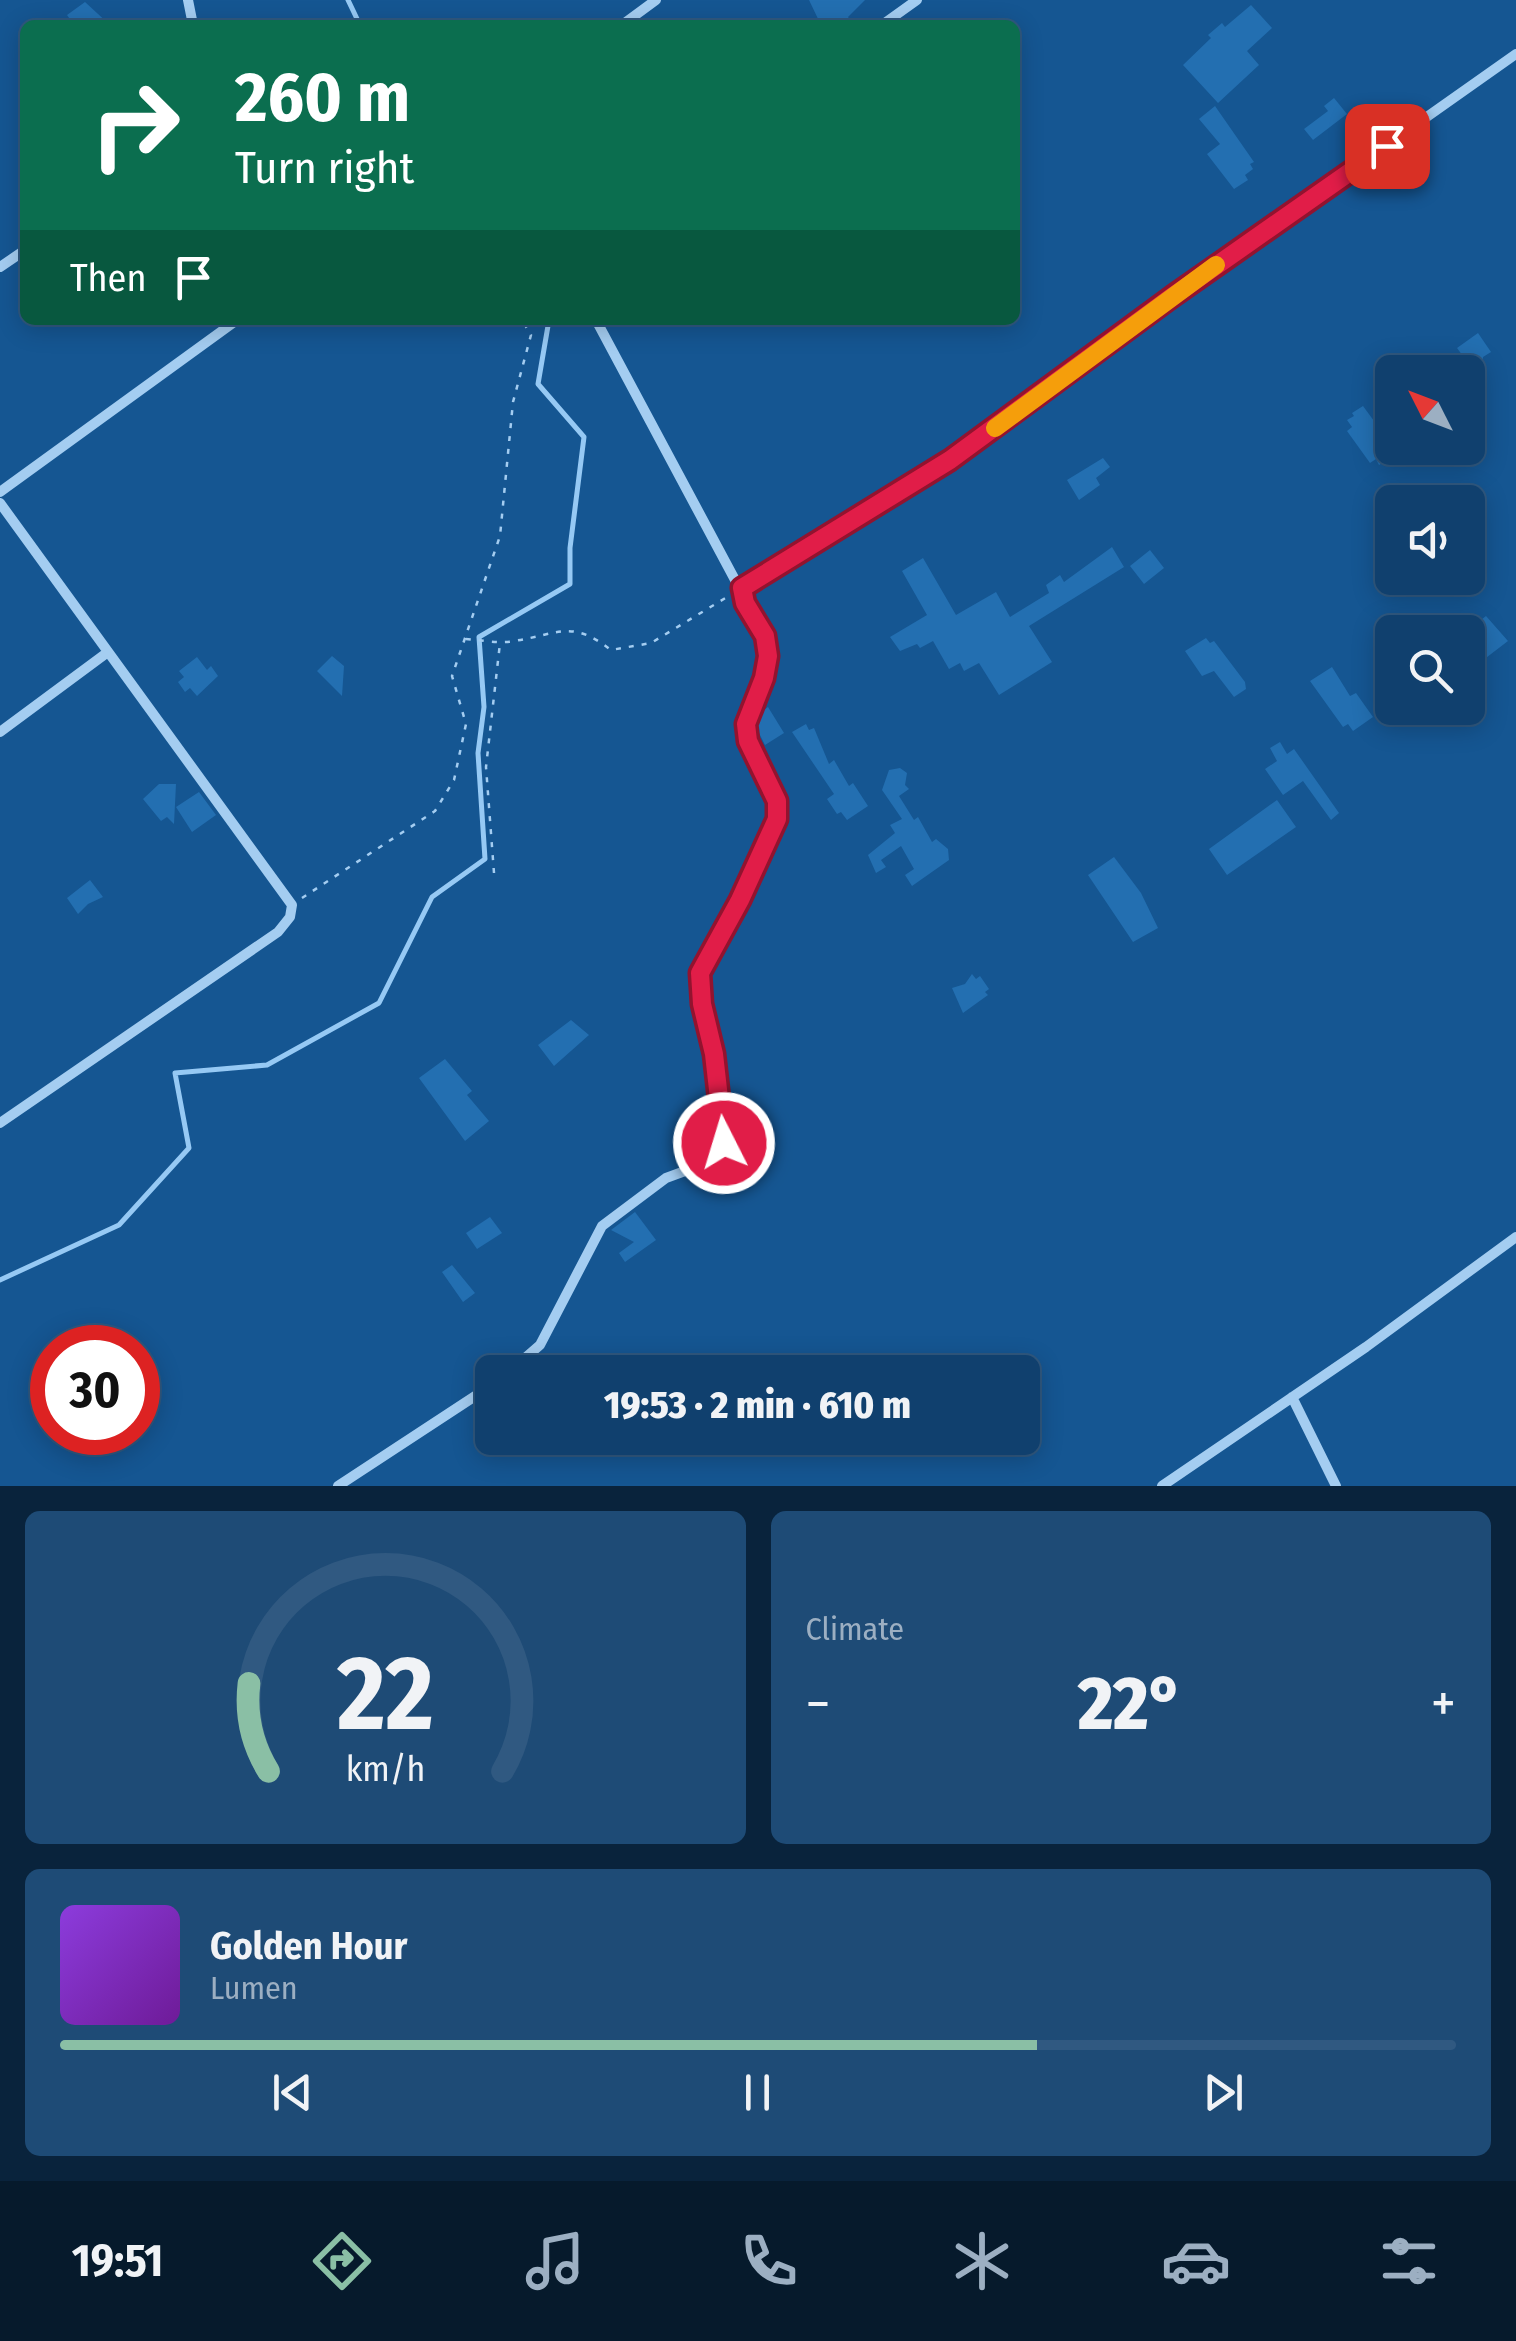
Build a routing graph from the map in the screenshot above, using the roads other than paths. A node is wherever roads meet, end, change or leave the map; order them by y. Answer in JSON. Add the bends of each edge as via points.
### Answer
{"nodes":[{"id":1,"x":656,"y":0,"type":"edge"},
{"id":2,"x":917,"y":0,"type":"edge"},
{"id":3,"x":629,"y":20,"type":"edge"},
{"id":4,"x":889,"y":20,"type":"edge"},
{"id":5,"x":1516,"y":54,"type":"edge"},
{"id":6,"x":230,"y":325,"type":"edge"},
{"id":7,"x":599,"y":325,"type":"edge"},
{"id":8,"x":0,"y":492,"type":"edge"},
{"id":9,"x":0,"y":503,"type":"edge"},
{"id":10,"x":742,"y":588,"type":"junction"},
{"id":11,"x":108,"y":652,"type":"junction"},
{"id":12,"x":0,"y":732,"type":"edge"},
{"id":13,"x":0,"y":1123,"type":"edge"},
{"id":14,"x":1516,"y":1237,"type":"edge"},
{"id":15,"x":529,"y":1355,"type":"edge"},
{"id":16,"x":475,"y":1396,"type":"edge"},
{"id":17,"x":1292,"y":1397,"type":"junction"},
{"id":18,"x":338,"y":1486,"type":"edge"},
{"id":19,"x":1162,"y":1486,"type":"edge"},
{"id":20,"x":1336,"y":1486,"type":"edge"}],
"edges":[{"from":1,"to":3,"type":"street"},
{"from":2,"to":4,"type":"street"},
{"from":5,"to":10,"type":"street","via":[[950,460]]},
{"from":6,"to":8,"type":"street"},
{"from":7,"to":10,"type":"street"},
{"from":9,"to":11,"type":"street"},
{"from":10,"to":15,"type":"street","via":[[768,656],[746,724],[748,741],[777,801],[777,819],[700,973],[724,1143],[704,1164],[666,1178],[602,1226],[540,1345]]},
{"from":11,"to":12,"type":"street"},
{"from":11,"to":13,"type":"street","via":[[292,905],[290,917],[278,932]]},
{"from":14,"to":17,"type":"street"},
{"from":16,"to":18,"type":"street"},
{"from":17,"to":19,"type":"street"},
{"from":17,"to":20,"type":"street"}]}
